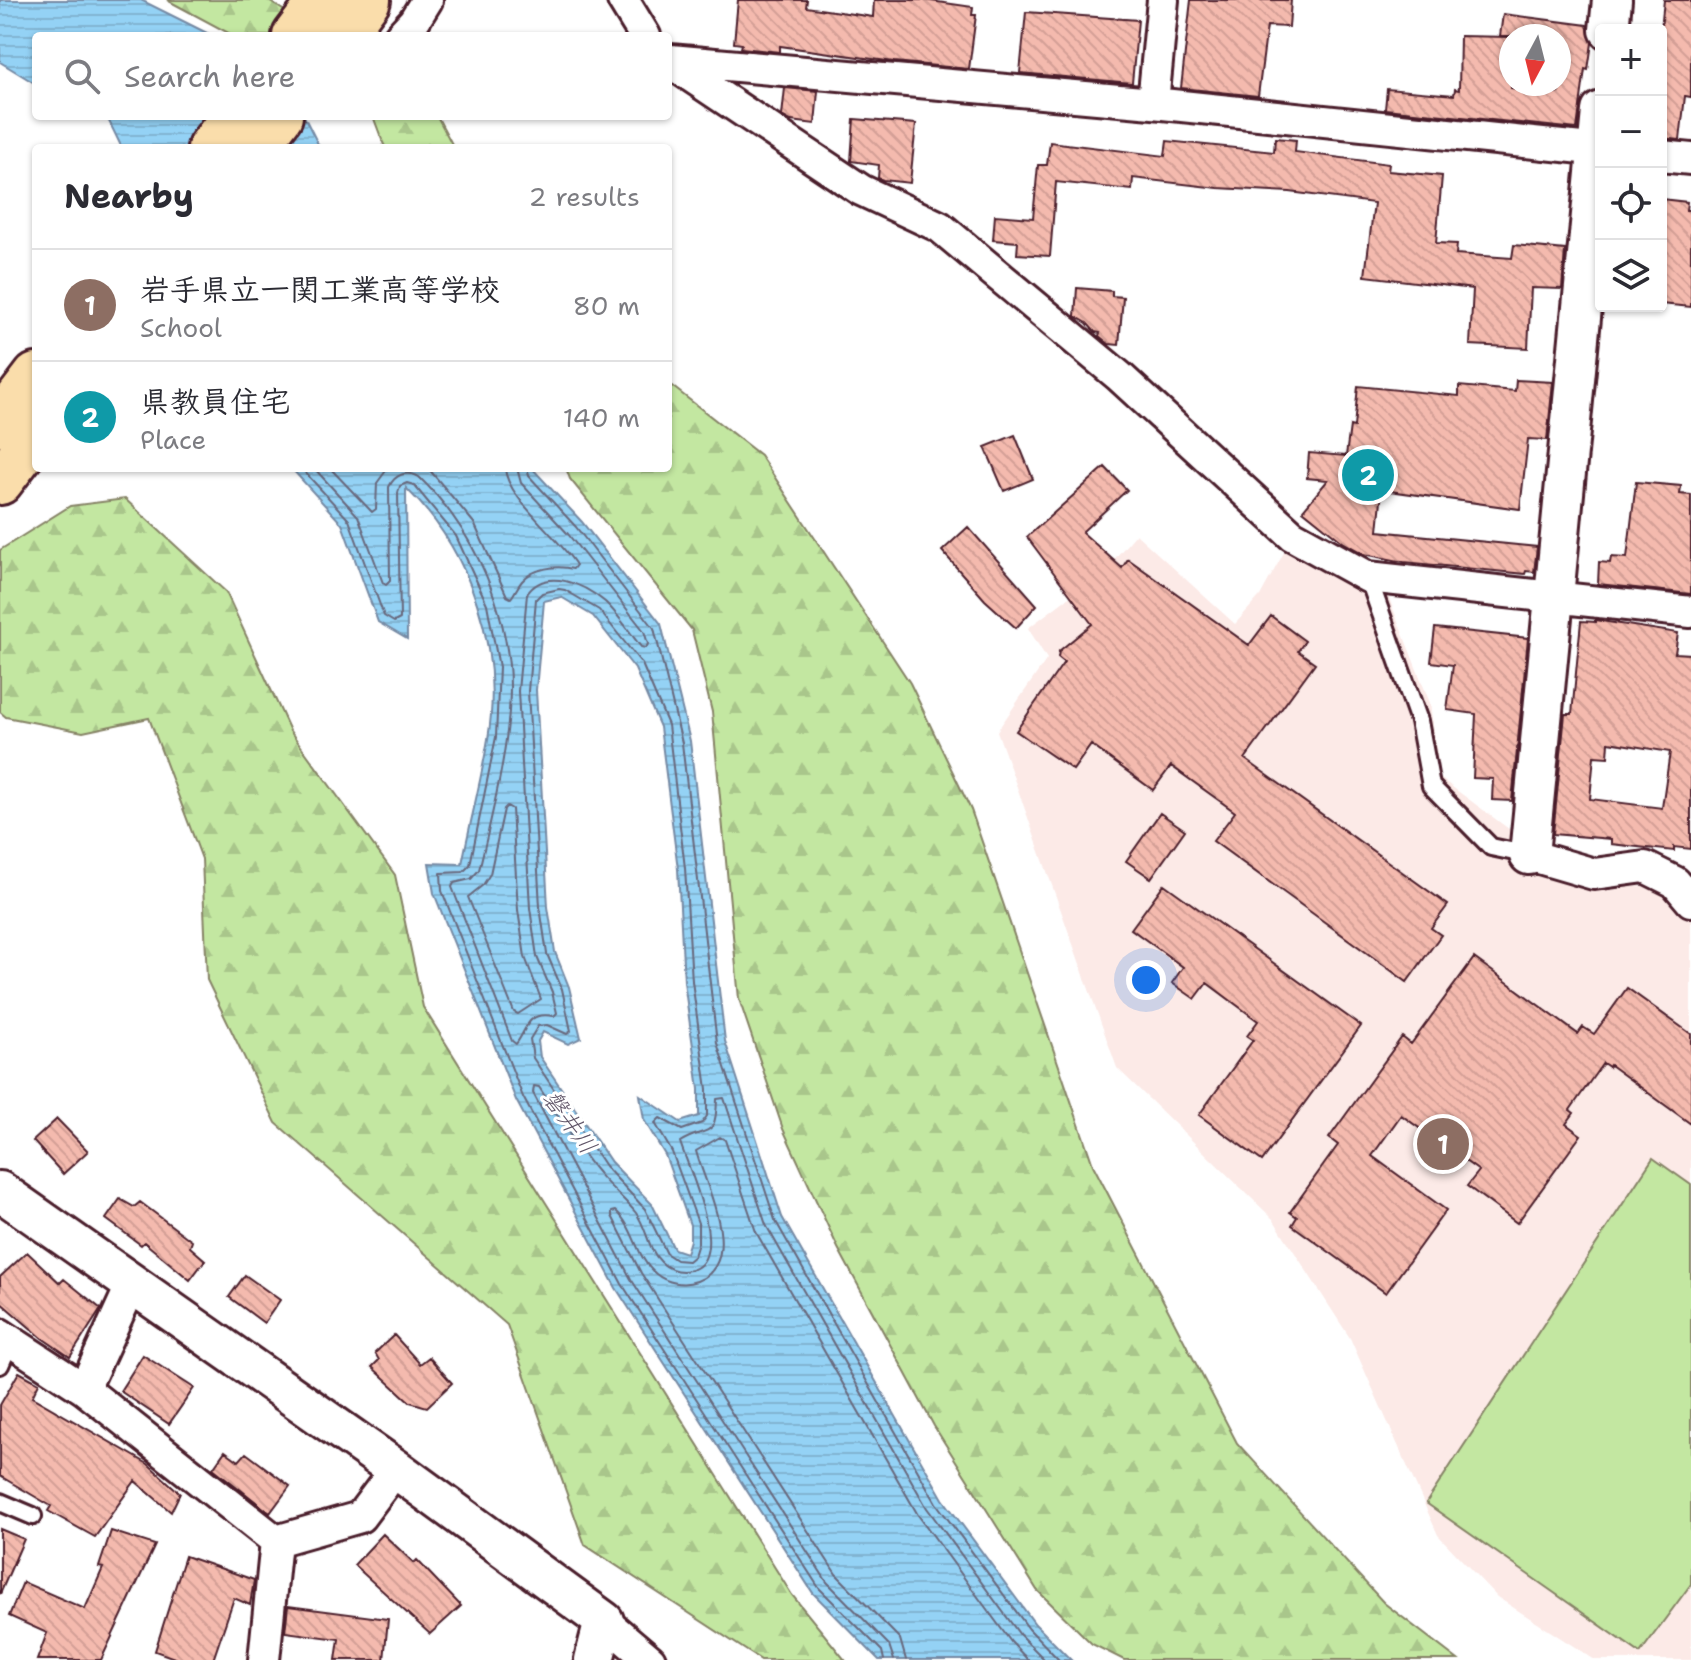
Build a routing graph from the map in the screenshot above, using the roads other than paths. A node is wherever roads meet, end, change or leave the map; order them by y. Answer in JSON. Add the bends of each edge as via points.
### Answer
{"nodes":[{"id":1,"x":368,"y":0,"type":"edge"},
{"id":2,"x":427,"y":0,"type":"edge"},
{"id":3,"x":623,"y":0,"type":"edge"},
{"id":4,"x":1163,"y":0,"type":"edge"},
{"id":5,"x":1612,"y":0,"type":"edge"},
{"id":6,"x":316,"y":23,"type":"edge"},
{"id":7,"x":1610,"y":24,"type":"edge"},
{"id":8,"x":404,"y":32,"type":"edge"},
{"id":9,"x":643,"y":32,"type":"edge"},
{"id":10,"x":672,"y":60,"type":"edge"},
{"id":11,"x":672,"y":63,"type":"edge"},
{"id":12,"x":1153,"y":103,"type":"junction"},
{"id":13,"x":231,"y":120,"type":"edge"},
{"id":14,"x":277,"y":120,"type":"edge"},
{"id":15,"x":213,"y":144,"type":"edge"},
{"id":16,"x":259,"y":144,"type":"edge"},
{"id":17,"x":1595,"y":150,"type":"edge"},
{"id":18,"x":1667,"y":157,"type":"edge"},
{"id":19,"x":1691,"y":159,"type":"edge"},
{"id":20,"x":1597,"y":168,"type":"edge"},
{"id":21,"x":32,"y":381,"type":"edge"},
{"id":22,"x":0,"y":423,"type":"edge"},
{"id":23,"x":32,"y":440,"type":"edge"},
{"id":24,"x":0,"y":482,"type":"edge"},
{"id":25,"x":1368,"y":577,"type":"junction"},
{"id":26,"x":1554,"y":598,"type":"junction"},
{"id":27,"x":1691,"y":612,"type":"edge"},
{"id":28,"x":1529,"y":855,"type":"junction"},
{"id":29,"x":1691,"y":901,"type":"edge"},
{"id":30,"x":0,"y":1191,"type":"edge"},
{"id":31,"x":132,"y":1284,"type":"junction"},
{"id":32,"x":4,"y":1346,"type":"edge"},
{"id":33,"x":84,"y":1389,"type":"junction"},
{"id":34,"x":396,"y":1469,"type":"junction"},
{"id":35,"x":0,"y":1502,"type":"edge"},
{"id":36,"x":33,"y":1516,"type":"dead end"},
{"id":37,"x":276,"y":1541,"type":"junction"},
{"id":38,"x":604,"y":1621,"type":"junction"},
{"id":39,"x":264,"y":1660,"type":"edge"},
{"id":40,"x":594,"y":1660,"type":"edge"},
{"id":41,"x":650,"y":1660,"type":"edge"}],
"edges":[{"from":1,"to":6,"type":"highway"},
{"from":2,"to":8,"type":"street"},
{"from":3,"to":9,"type":"street"},
{"from":4,"to":12,"type":"street"},
{"from":5,"to":7,"type":"street"},
{"from":10,"to":12,"type":"street"},
{"from":11,"to":25,"type":"street","via":[[861,190],[940,227],[1119,376],[1292,535]]},
{"from":12,"to":17,"type":"street"},
{"from":13,"to":15,"type":"highway"},
{"from":14,"to":16,"type":"highway"},
{"from":18,"to":19,"type":"street"},
{"from":20,"to":26,"type":"street"},
{"from":21,"to":22,"type":"highway"},
{"from":23,"to":24,"type":"highway"},
{"from":25,"to":26,"type":"street"},
{"from":25,"to":28,"type":"lane","via":[[1419,721],[1431,786],[1491,847]]},
{"from":26,"to":27,"type":"street"},
{"from":26,"to":28,"type":"street"},
{"from":28,"to":29,"type":"street","via":[[1594,874],[1645,867],[1675,882]]},
{"from":30,"to":31,"type":"street"},
{"from":31,"to":33,"type":"street"},
{"from":31,"to":34,"type":"street"},
{"from":32,"to":33,"type":"street"},
{"from":33,"to":37,"type":"street"},
{"from":34,"to":37,"type":"street","via":[[360,1517]]},
{"from":34,"to":38,"type":"street"},
{"from":35,"to":36,"type":"lane"},
{"from":37,"to":39,"type":"street"},
{"from":38,"to":40,"type":"street"},
{"from":38,"to":41,"type":"street"}]}
